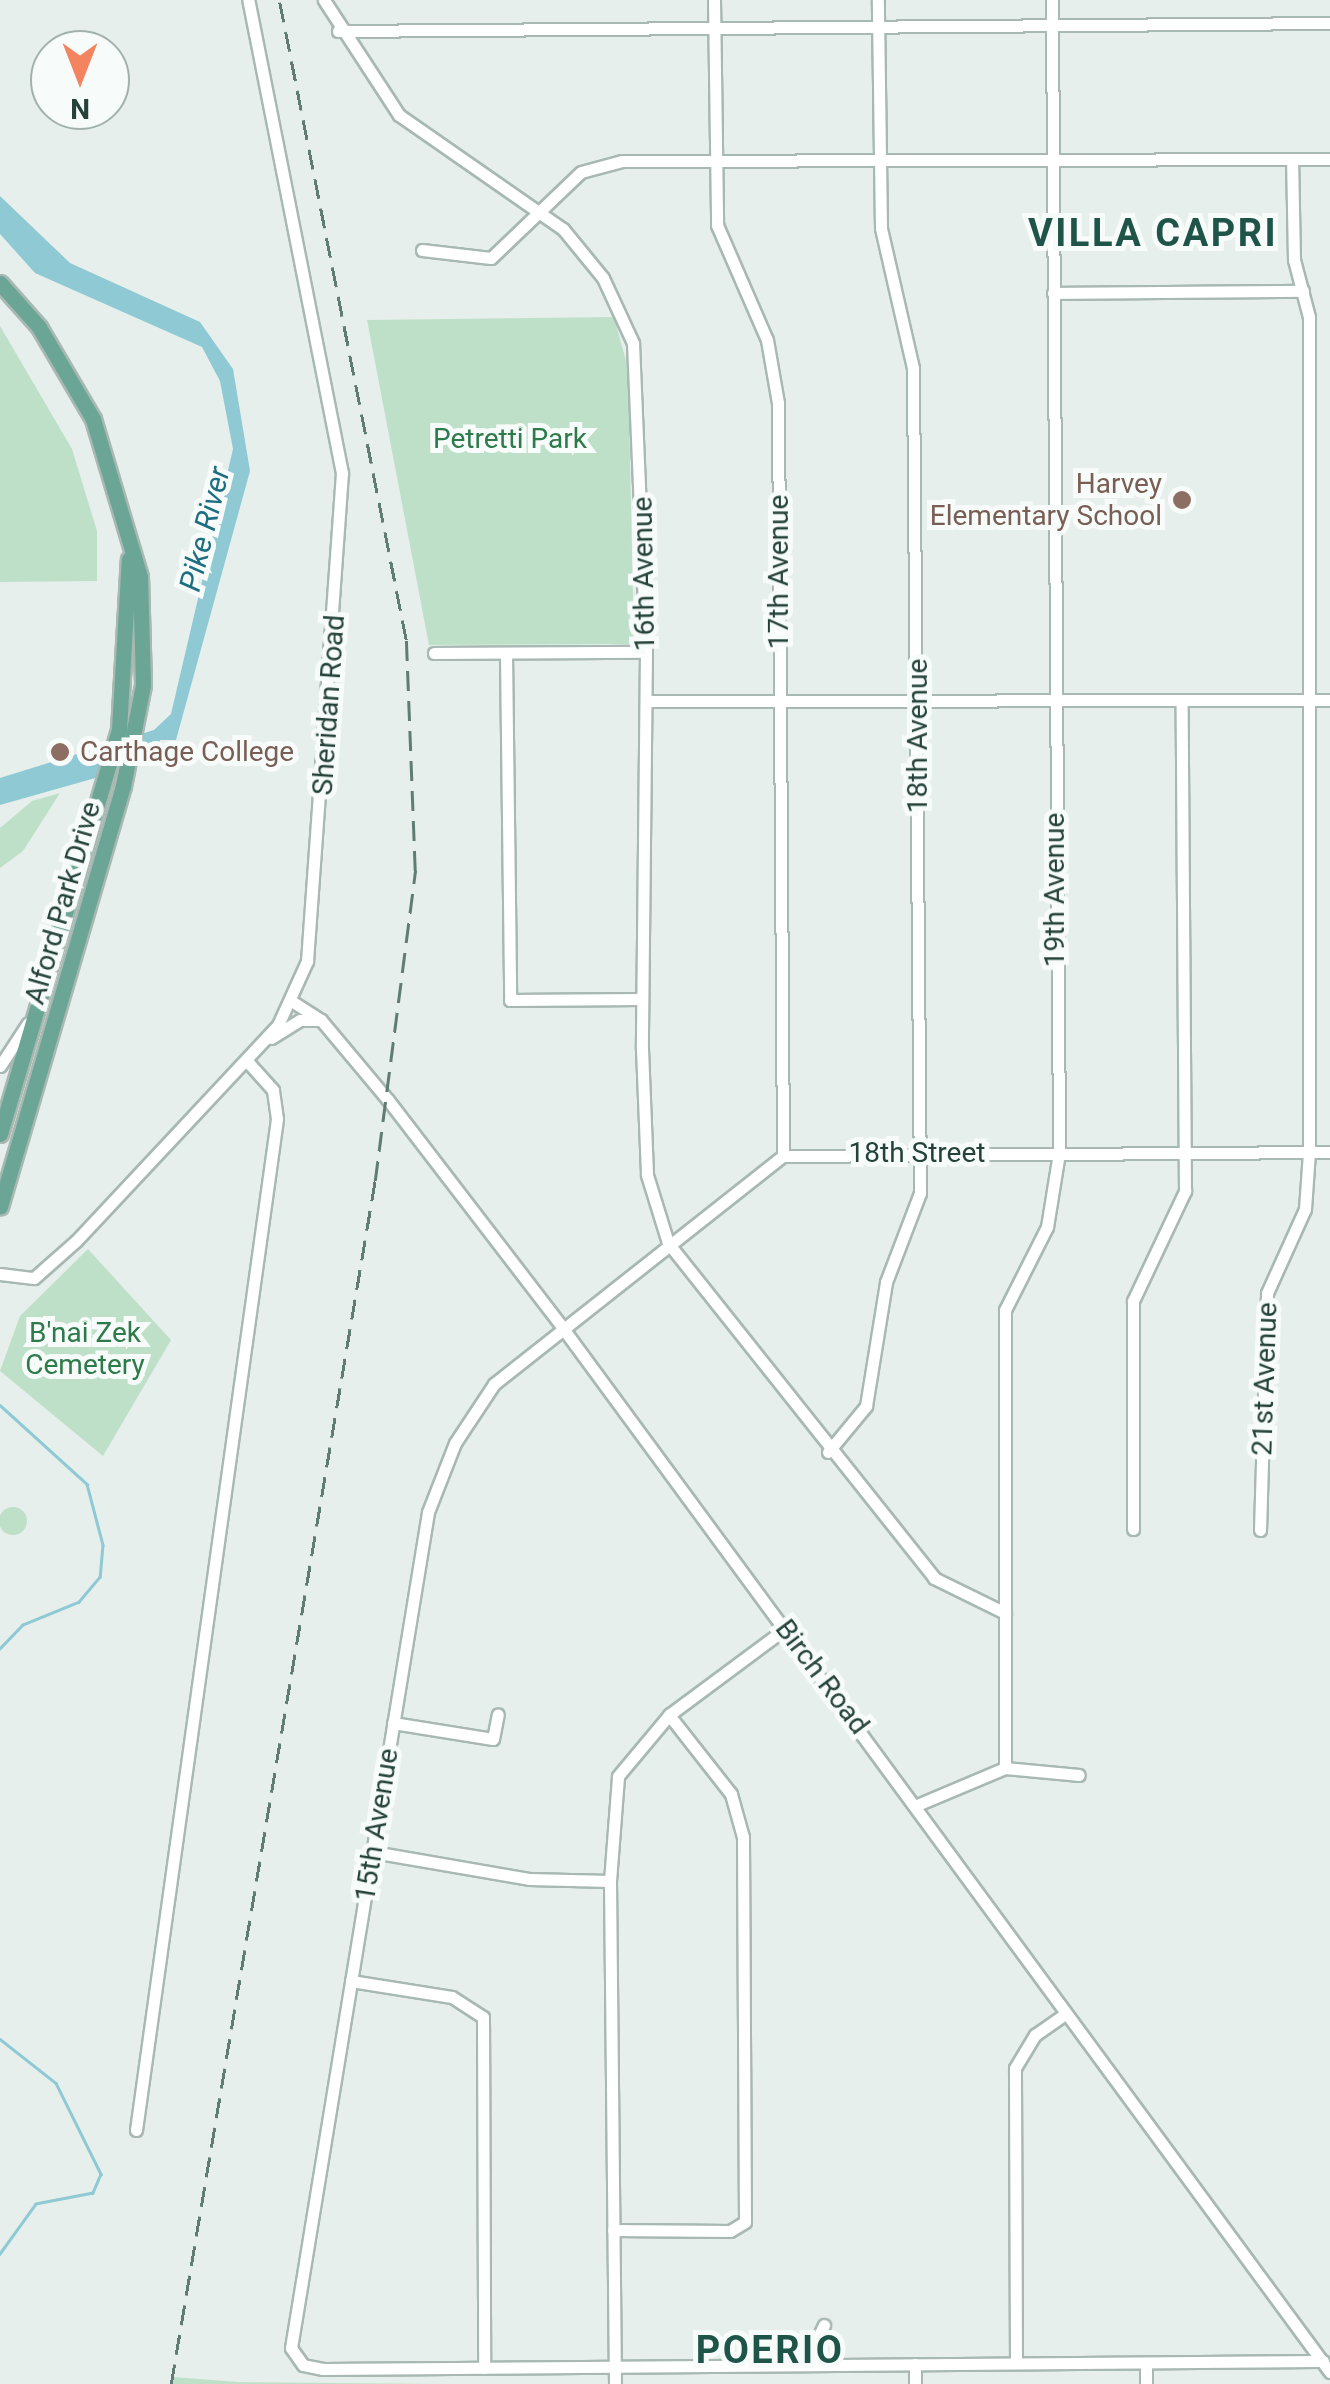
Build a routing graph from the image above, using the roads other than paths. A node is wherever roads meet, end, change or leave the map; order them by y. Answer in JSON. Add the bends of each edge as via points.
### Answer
{"nodes":[{"id":1,"x":248,"y":0,"type":"edge"},
{"id":2,"x":324,"y":0,"type":"edge"},
{"id":3,"x":714,"y":0,"type":"edge"},
{"id":4,"x":878,"y":0,"type":"edge"},
{"id":5,"x":1052,"y":0,"type":"edge"},
{"id":6,"x":1330,"y":22,"type":"edge"},
{"id":7,"x":1053,"y":26,"type":"junction"},
{"id":8,"x":714,"y":27,"type":"junction"},
{"id":9,"x":879,"y":27,"type":"junction"},
{"id":10,"x":338,"y":31,"type":"junction"},
{"id":11,"x":1330,"y":159,"type":"edge"},
{"id":12,"x":1053,"y":160,"type":"junction"},
{"id":13,"x":1292,"y":160,"type":"junction"},
{"id":14,"x":714,"y":162,"type":"junction"},
{"id":15,"x":878,"y":162,"type":"junction"},
{"id":16,"x":539,"y":205,"type":"junction"},
{"id":17,"x":422,"y":250,"type":"dead end"},
{"id":18,"x":0,"y":283,"type":"edge"},
{"id":19,"x":1302,"y":292,"type":"junction"},
{"id":20,"x":1053,"y":293,"type":"junction"},
{"id":21,"x":130,"y":550,"type":"junction"},
{"id":22,"x":646,"y":652,"type":"junction"},
{"id":23,"x":434,"y":653,"type":"dead end"},
{"id":24,"x":506,"y":654,"type":"junction"},
{"id":25,"x":779,"y":698,"type":"junction"},
{"id":26,"x":918,"y":698,"type":"junction"},
{"id":27,"x":1053,"y":699,"type":"junction"},
{"id":28,"x":1182,"y":700,"type":"junction"},
{"id":29,"x":1310,"y":700,"type":"junction"},
{"id":30,"x":1330,"y":700,"type":"edge"},
{"id":31,"x":647,"y":701,"type":"junction"},
{"id":32,"x":641,"y":999,"type":"junction"},
{"id":33,"x":40,"y":1002,"type":"junction"},
{"id":34,"x":293,"y":1002,"type":"junction"},
{"id":35,"x":321,"y":1020,"type":"junction"},
{"id":36,"x":263,"y":1042,"type":"junction"},
{"id":37,"x":246,"y":1060,"type":"junction"},
{"id":38,"x":0,"y":1066,"type":"edge"},
{"id":39,"x":0,"y":1134,"type":"edge"},
{"id":40,"x":1309,"y":1152,"type":"junction"},
{"id":41,"x":1330,"y":1152,"type":"edge"},
{"id":42,"x":919,"y":1153,"type":"junction"},
{"id":43,"x":1059,"y":1153,"type":"junction"},
{"id":44,"x":1186,"y":1153,"type":"junction"},
{"id":45,"x":783,"y":1156,"type":"junction"},
{"id":46,"x":0,"y":1206,"type":"edge"},
{"id":47,"x":668,"y":1243,"type":"junction"},
{"id":48,"x":0,"y":1274,"type":"edge"},
{"id":49,"x":562,"y":1327,"type":"junction"},
{"id":50,"x":828,"y":1452,"type":"junction"},
{"id":51,"x":1133,"y":1528,"type":"dead end"},
{"id":52,"x":1260,"y":1530,"type":"dead end"},
{"id":53,"x":1005,"y":1613,"type":"junction"},
{"id":54,"x":786,"y":1628,"type":"junction"},
{"id":55,"x":498,"y":1714,"type":"dead end"},
{"id":56,"x":669,"y":1715,"type":"junction"},
{"id":57,"x":393,"y":1723,"type":"junction"},
{"id":58,"x":1005,"y":1768,"type":"junction"},
{"id":59,"x":1079,"y":1775,"type":"dead end"},
{"id":60,"x":917,"y":1805,"type":"junction"},
{"id":61,"x":373,"y":1852,"type":"junction"},
{"id":62,"x":610,"y":1881,"type":"junction"},
{"id":63,"x":351,"y":1981,"type":"junction"},
{"id":64,"x":1064,"y":2015,"type":"junction"},
{"id":65,"x":136,"y":2130,"type":"dead end"},
{"id":66,"x":613,"y":2230,"type":"junction"},
{"id":67,"x":824,"y":2326,"type":"dead end"},
{"id":68,"x":806,"y":2363,"type":"junction"},
{"id":69,"x":1016,"y":2363,"type":"junction"},
{"id":70,"x":1146,"y":2363,"type":"junction"},
{"id":71,"x":914,"y":2364,"type":"junction"},
{"id":72,"x":1326,"y":2366,"type":"edge"},
{"id":73,"x":484,"y":2368,"type":"junction"},
{"id":74,"x":613,"y":2370,"type":"junction"},
{"id":75,"x":615,"y":2384,"type":"edge"},
{"id":76,"x":915,"y":2384,"type":"edge"},
{"id":77,"x":1146,"y":2384,"type":"edge"}],
"edges":[{"from":1,"to":34,"type":"street","name":"Sheridan Road","via":[[342,473],[307,960]]},
{"from":2,"to":10,"type":"street","name":"16th Avenue"},
{"from":3,"to":8,"type":"street","name":"17th Avenue"},
{"from":4,"to":9,"type":"street","name":"18th Avenue"},
{"from":5,"to":7,"type":"street","name":"19th Avenue"},
{"from":6,"to":7,"type":"street"},
{"from":7,"to":9,"type":"street"},
{"from":7,"to":12,"type":"street","name":"19th Avenue"},
{"from":8,"to":9,"type":"street"},
{"from":8,"to":10,"type":"street"},
{"from":8,"to":14,"type":"street","name":"17th Avenue"},
{"from":9,"to":15,"type":"street","name":"18th Avenue"},
{"from":10,"to":16,"type":"street","name":"16th Avenue","via":[[399,115]]},
{"from":11,"to":13,"type":"street"},
{"from":12,"to":13,"type":"street"},
{"from":12,"to":15,"type":"street"},
{"from":12,"to":20,"type":"street","name":"19th Avenue"},
{"from":13,"to":19,"type":"street","name":"21st Avenue"},
{"from":14,"to":15,"type":"street"},
{"from":14,"to":16,"type":"street","via":[[602,164]]},
{"from":14,"to":25,"type":"street","name":"17th Avenue","via":[[716,224],[767,340],[778,402]]},
{"from":15,"to":26,"type":"street","name":"18th Avenue","via":[[881,228],[913,368]]},
{"from":16,"to":17,"type":"street","via":[[491,258]]},
{"from":16,"to":22,"type":"street","name":"16th Avenue","via":[[603,278],[639,366]]},
{"from":18,"to":21,"type":"main road","name":"Alford Park Drive","via":[[39,327],[93,419]]},
{"from":19,"to":20,"type":"street"},
{"from":19,"to":29,"type":"street","name":"21st Avenue"},
{"from":20,"to":27,"type":"street","name":"19th Avenue"},
{"from":21,"to":33,"type":"main road","name":"Alford Park Drive","via":[[119,730]]},
{"from":21,"to":46,"type":"main road","name":"Alford Park Drive","via":[[143,616],[138,722]]},
{"from":22,"to":24,"type":"street"},
{"from":22,"to":31,"type":"street","name":"16th Avenue"},
{"from":23,"to":24,"type":"street"},
{"from":24,"to":32,"type":"street","via":[[510,1000]]},
{"from":25,"to":26,"type":"street"},
{"from":25,"to":31,"type":"street"},
{"from":25,"to":45,"type":"street","name":"17th Avenue"},
{"from":26,"to":27,"type":"street"},
{"from":26,"to":42,"type":"street","name":"18th Avenue"},
{"from":27,"to":28,"type":"street"},
{"from":27,"to":43,"type":"street","name":"19th Avenue"},
{"from":28,"to":29,"type":"street"},
{"from":28,"to":44,"type":"street"},
{"from":29,"to":30,"type":"street"},
{"from":29,"to":40,"type":"street","name":"21st Avenue"},
{"from":31,"to":32,"type":"street","name":"16th Avenue"},
{"from":32,"to":47,"type":"street","name":"16th Avenue","via":[[647,1175]]},
{"from":33,"to":38,"type":"street"},
{"from":33,"to":39,"type":"main road","name":"Alford Park Drive"},
{"from":34,"to":35,"type":"street","name":"Birch Road"},
{"from":34,"to":36,"type":"street","name":"Sheridan Road"},
{"from":35,"to":36,"type":"street","via":[[300,1020]]},
{"from":35,"to":49,"type":"street","name":"Birch Road"},
{"from":36,"to":37,"type":"street","name":"Sheridan Road"},
{"from":37,"to":48,"type":"street","name":"Sheridan Road","via":[[43,1273]]},
{"from":37,"to":65,"type":"street","via":[[273,1090],[277,1119]]},
{"from":40,"to":41,"type":"street","name":"18th Street"},
{"from":40,"to":44,"type":"street","name":"18th Street"},
{"from":40,"to":52,"type":"street","name":"21st Avenue","via":[[1305,1208],[1266,1293]]},
{"from":42,"to":43,"type":"street","name":"18th Street"},
{"from":42,"to":45,"type":"street","name":"18th Street"},
{"from":42,"to":50,"type":"street","name":"18th Avenue","via":[[920,1193],[886,1282],[874,1382],[857,1422]]},
{"from":43,"to":44,"type":"street","name":"18th Street"},
{"from":43,"to":53,"type":"street","name":"19th Avenue","via":[[1047,1227],[1005,1310]]},
{"from":44,"to":51,"type":"street","via":[[1178,1218],[1133,1301]]},
{"from":45,"to":47,"type":"street"},
{"from":47,"to":49,"type":"street"},
{"from":47,"to":50,"type":"street"},
{"from":49,"to":54,"type":"street","name":"Birch Road"},
{"from":49,"to":57,"type":"street","name":"15th Avenue","via":[[494,1384],[446,1462],[428,1512]]},
{"from":50,"to":53,"type":"street","via":[[934,1578]]},
{"from":53,"to":58,"type":"street","name":"19th Avenue"},
{"from":54,"to":56,"type":"street"},
{"from":54,"to":60,"type":"street","name":"Birch Road"},
{"from":55,"to":57,"type":"street","via":[[493,1738]]},
{"from":56,"to":62,"type":"street","via":[[618,1776]]},
{"from":56,"to":66,"type":"street","via":[[732,1794],[743,1837],[745,2222],[730,2231]]},
{"from":57,"to":61,"type":"street","name":"15th Avenue"},
{"from":58,"to":59,"type":"street"},
{"from":58,"to":60,"type":"street"},
{"from":60,"to":64,"type":"street","name":"Birch Road"},
{"from":61,"to":62,"type":"street","via":[[529,1879]]},
{"from":61,"to":63,"type":"street","name":"15th Avenue"},
{"from":62,"to":66,"type":"street"},
{"from":63,"to":73,"type":"street","via":[[452,1997],[482,2017]]},
{"from":63,"to":73,"type":"street","name":"15th Avenue","via":[[292,2335],[303,2366]]},
{"from":64,"to":69,"type":"street","via":[[1035,2035],[1016,2068]]},
{"from":64,"to":72,"type":"street","name":"Birch Road"},
{"from":66,"to":74,"type":"street"},
{"from":67,"to":68,"type":"street"},
{"from":68,"to":71,"type":"street"},
{"from":68,"to":74,"type":"street"},
{"from":69,"to":70,"type":"street"},
{"from":69,"to":71,"type":"street"},
{"from":70,"to":72,"type":"street"},
{"from":70,"to":77,"type":"street"},
{"from":71,"to":76,"type":"street"},
{"from":73,"to":74,"type":"street"},
{"from":74,"to":75,"type":"street"}]}
